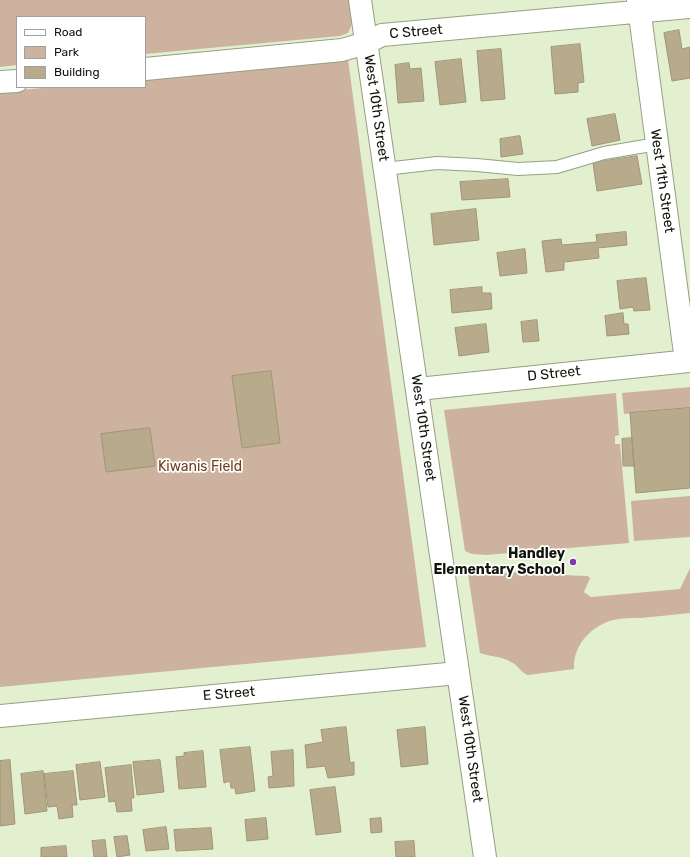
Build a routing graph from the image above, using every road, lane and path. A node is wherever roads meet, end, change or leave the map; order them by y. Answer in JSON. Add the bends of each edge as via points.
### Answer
{"nodes":[{"id":1,"x":360,"y":0,"type":"edge"},
{"id":2,"x":639,"y":6,"type":"edge"},
{"id":3,"x":690,"y":7,"type":"edge"},
{"id":4,"x":366,"y":43,"type":"junction"},
{"id":5,"x":146,"y":69,"type":"edge"},
{"id":6,"x":16,"y":81,"type":"edge"},
{"id":7,"x":0,"y":82,"type":"edge"},
{"id":8,"x":657,"y":144,"type":"junction"},
{"id":9,"x":385,"y":170,"type":"junction"},
{"id":10,"x":688,"y":361,"type":"edge"},
{"id":11,"x":418,"y":389,"type":"junction"},
{"id":12,"x":458,"y":673,"type":"junction"},
{"id":13,"x":0,"y":716,"type":"edge"},
{"id":14,"x":485,"y":857,"type":"edge"}],
"edges":[{"from":1,"to":4,"type":"street","name":"West 10th Street"},
{"from":2,"to":3,"type":"street","name":"C Street"},
{"from":2,"to":4,"type":"street","name":"C Street","via":[[382,35]]},
{"from":2,"to":8,"type":"street","name":"West 11th Street"},
{"from":4,"to":5,"type":"street","name":"C Street","via":[[342,50]]},
{"from":4,"to":9,"type":"street","name":"West 10th Street"},
{"from":6,"to":7,"type":"street"},
{"from":8,"to":9,"type":"lane","via":[[604,153],[557,168],[518,169],[437,163]]},
{"from":8,"to":10,"type":"street","name":"West 11th Street"},
{"from":9,"to":11,"type":"street","name":"West 10th Street"},
{"from":10,"to":11,"type":"street","name":"D Street"},
{"from":11,"to":12,"type":"street","name":"West 10th Street"},
{"from":12,"to":13,"type":"street","name":"E Street"},
{"from":12,"to":14,"type":"street","name":"West 10th Street"}]}
